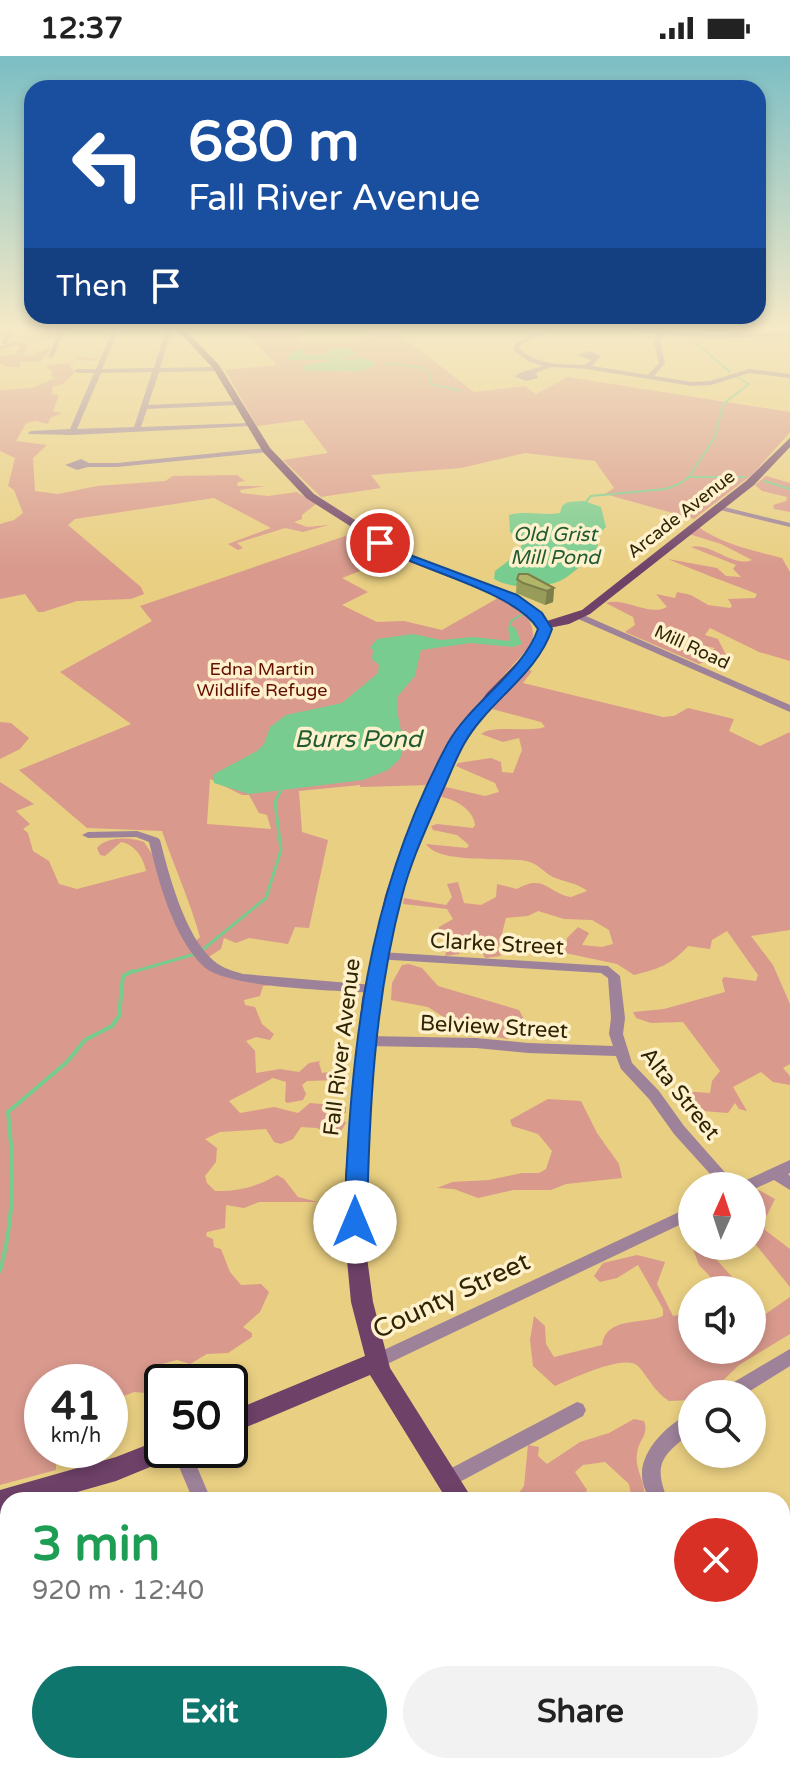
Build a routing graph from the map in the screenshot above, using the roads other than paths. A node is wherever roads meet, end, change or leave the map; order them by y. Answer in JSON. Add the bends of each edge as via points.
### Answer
{"nodes":[{"id":1,"x":82,"y":409,"type":"edge"},
{"id":2,"x":142,"y":409,"type":"edge"},
{"id":3,"x":239,"y":409,"type":"edge"},
{"id":4,"x":248,"y":425,"type":"junction"},
{"id":5,"x":137,"y":430,"type":"junction"},
{"id":6,"x":31,"y":433,"type":"dead end"},
{"id":7,"x":72,"y":433,"type":"junction"},
{"id":8,"x":790,"y":441,"type":"edge"},
{"id":9,"x":266,"y":450,"type":"junction"},
{"id":10,"x":88,"y":465,"type":"dead end"},
{"id":11,"x":719,"y":507,"type":"junction"},
{"id":12,"x":790,"y":525,"type":"edge"},
{"id":13,"x":380,"y":542,"type":"junction"},
{"id":14,"x":350,"y":550,"type":"dead end"},
{"id":15,"x":579,"y":616,"type":"junction"},
{"id":16,"x":544,"y":625,"type":"junction"},
{"id":17,"x":790,"y":709,"type":"edge"},
{"id":18,"x":88,"y":835,"type":"dead end"},
{"id":19,"x":380,"y":956,"type":"junction"},
{"id":20,"x":610,"y":973,"type":"joint"},
{"id":21,"x":373,"y":989,"type":"junction"},
{"id":22,"x":366,"y":1041,"type":"junction"},
{"id":23,"x":620,"y":1051,"type":"junction"},
{"id":24,"x":783,"y":1170,"type":"edge"},
{"id":25,"x":717,"y":1172,"type":"edge"},
{"id":26,"x":790,"y":1184,"type":"edge"},
{"id":27,"x":678,"y":1219,"type":"edge"},
{"id":28,"x":790,"y":1357,"type":"edge"},
{"id":29,"x":377,"y":1361,"type":"junction"},
{"id":30,"x":753,"y":1380,"type":"edge"},
{"id":31,"x":577,"y":1410,"type":"dead end"},
{"id":32,"x":248,"y":1415,"type":"edge"},
{"id":33,"x":678,"y":1432,"type":"edge"},
{"id":34,"x":144,"y":1458,"type":"edge"},
{"id":35,"x":189,"y":1468,"type":"edge"},
{"id":36,"x":448,"y":1479,"type":"junction"},
{"id":37,"x":37,"y":1492,"type":"edge"},
{"id":38,"x":199,"y":1492,"type":"edge"},
{"id":39,"x":456,"y":1492,"type":"edge"},
{"id":40,"x":654,"y":1492,"type":"edge"}],
"edges":[{"from":1,"to":7,"type":"street"},
{"from":2,"to":5,"type":"street"},
{"from":3,"to":4,"type":"main road"},
{"from":4,"to":5,"type":"street"},
{"from":4,"to":9,"type":"main road"},
{"from":5,"to":7,"type":"street"},
{"from":6,"to":7,"type":"street"},
{"from":8,"to":11,"type":"main road","name":"Arcade Avenue","via":[[764,471]]},
{"from":9,"to":10,"type":"street"},
{"from":9,"to":13,"type":"main road","via":[[310,496]]},
{"from":11,"to":12,"type":"street"},
{"from":11,"to":15,"type":"main road","name":"Arcade Avenue"},
{"from":13,"to":14,"type":"street"},
{"from":13,"to":16,"type":"main road","via":[[512,598]]},
{"from":15,"to":16,"type":"main road","name":"Arcade Avenue"},
{"from":15,"to":17,"type":"street","name":"Mill Road"},
{"from":16,"to":19,"type":"main road","name":"Fall River Avenue","via":[[542,643],[475,717],[444,767],[409,848]]},
{"from":18,"to":21,"type":"street","via":[[137,834],[154,840],[187,936],[223,972]]},
{"from":19,"to":20,"type":"street","name":"Clarke Street","via":[[594,967]]},
{"from":19,"to":21,"type":"main road","name":"Fall River Avenue"},
{"from":20,"to":23,"type":"street","name":"Alta Street","via":[[617,992]]},
{"from":21,"to":22,"type":"main road","name":"Fall River Avenue"},
{"from":22,"to":23,"type":"street","name":"Belview Street"},
{"from":22,"to":29,"type":"main road","name":"Fall River Avenue","via":[[355,1178],[356,1250]]},
{"from":23,"to":25,"type":"street","name":"Alta Street","via":[[626,1065]]},
{"from":24,"to":26,"type":"street"},
{"from":27,"to":29,"type":"street","name":"County Street"},
{"from":28,"to":30,"type":"street"},
{"from":29,"to":32,"type":"main road","name":"County Street"},
{"from":29,"to":36,"type":"main road","name":"Fall River Avenue"},
{"from":31,"to":36,"type":"street"},
{"from":33,"to":40,"type":"street","via":[[650,1464]]},
{"from":34,"to":37,"type":"main road"},
{"from":35,"to":38,"type":"street"},
{"from":36,"to":39,"type":"main road","name":"Fall River Avenue"}]}
